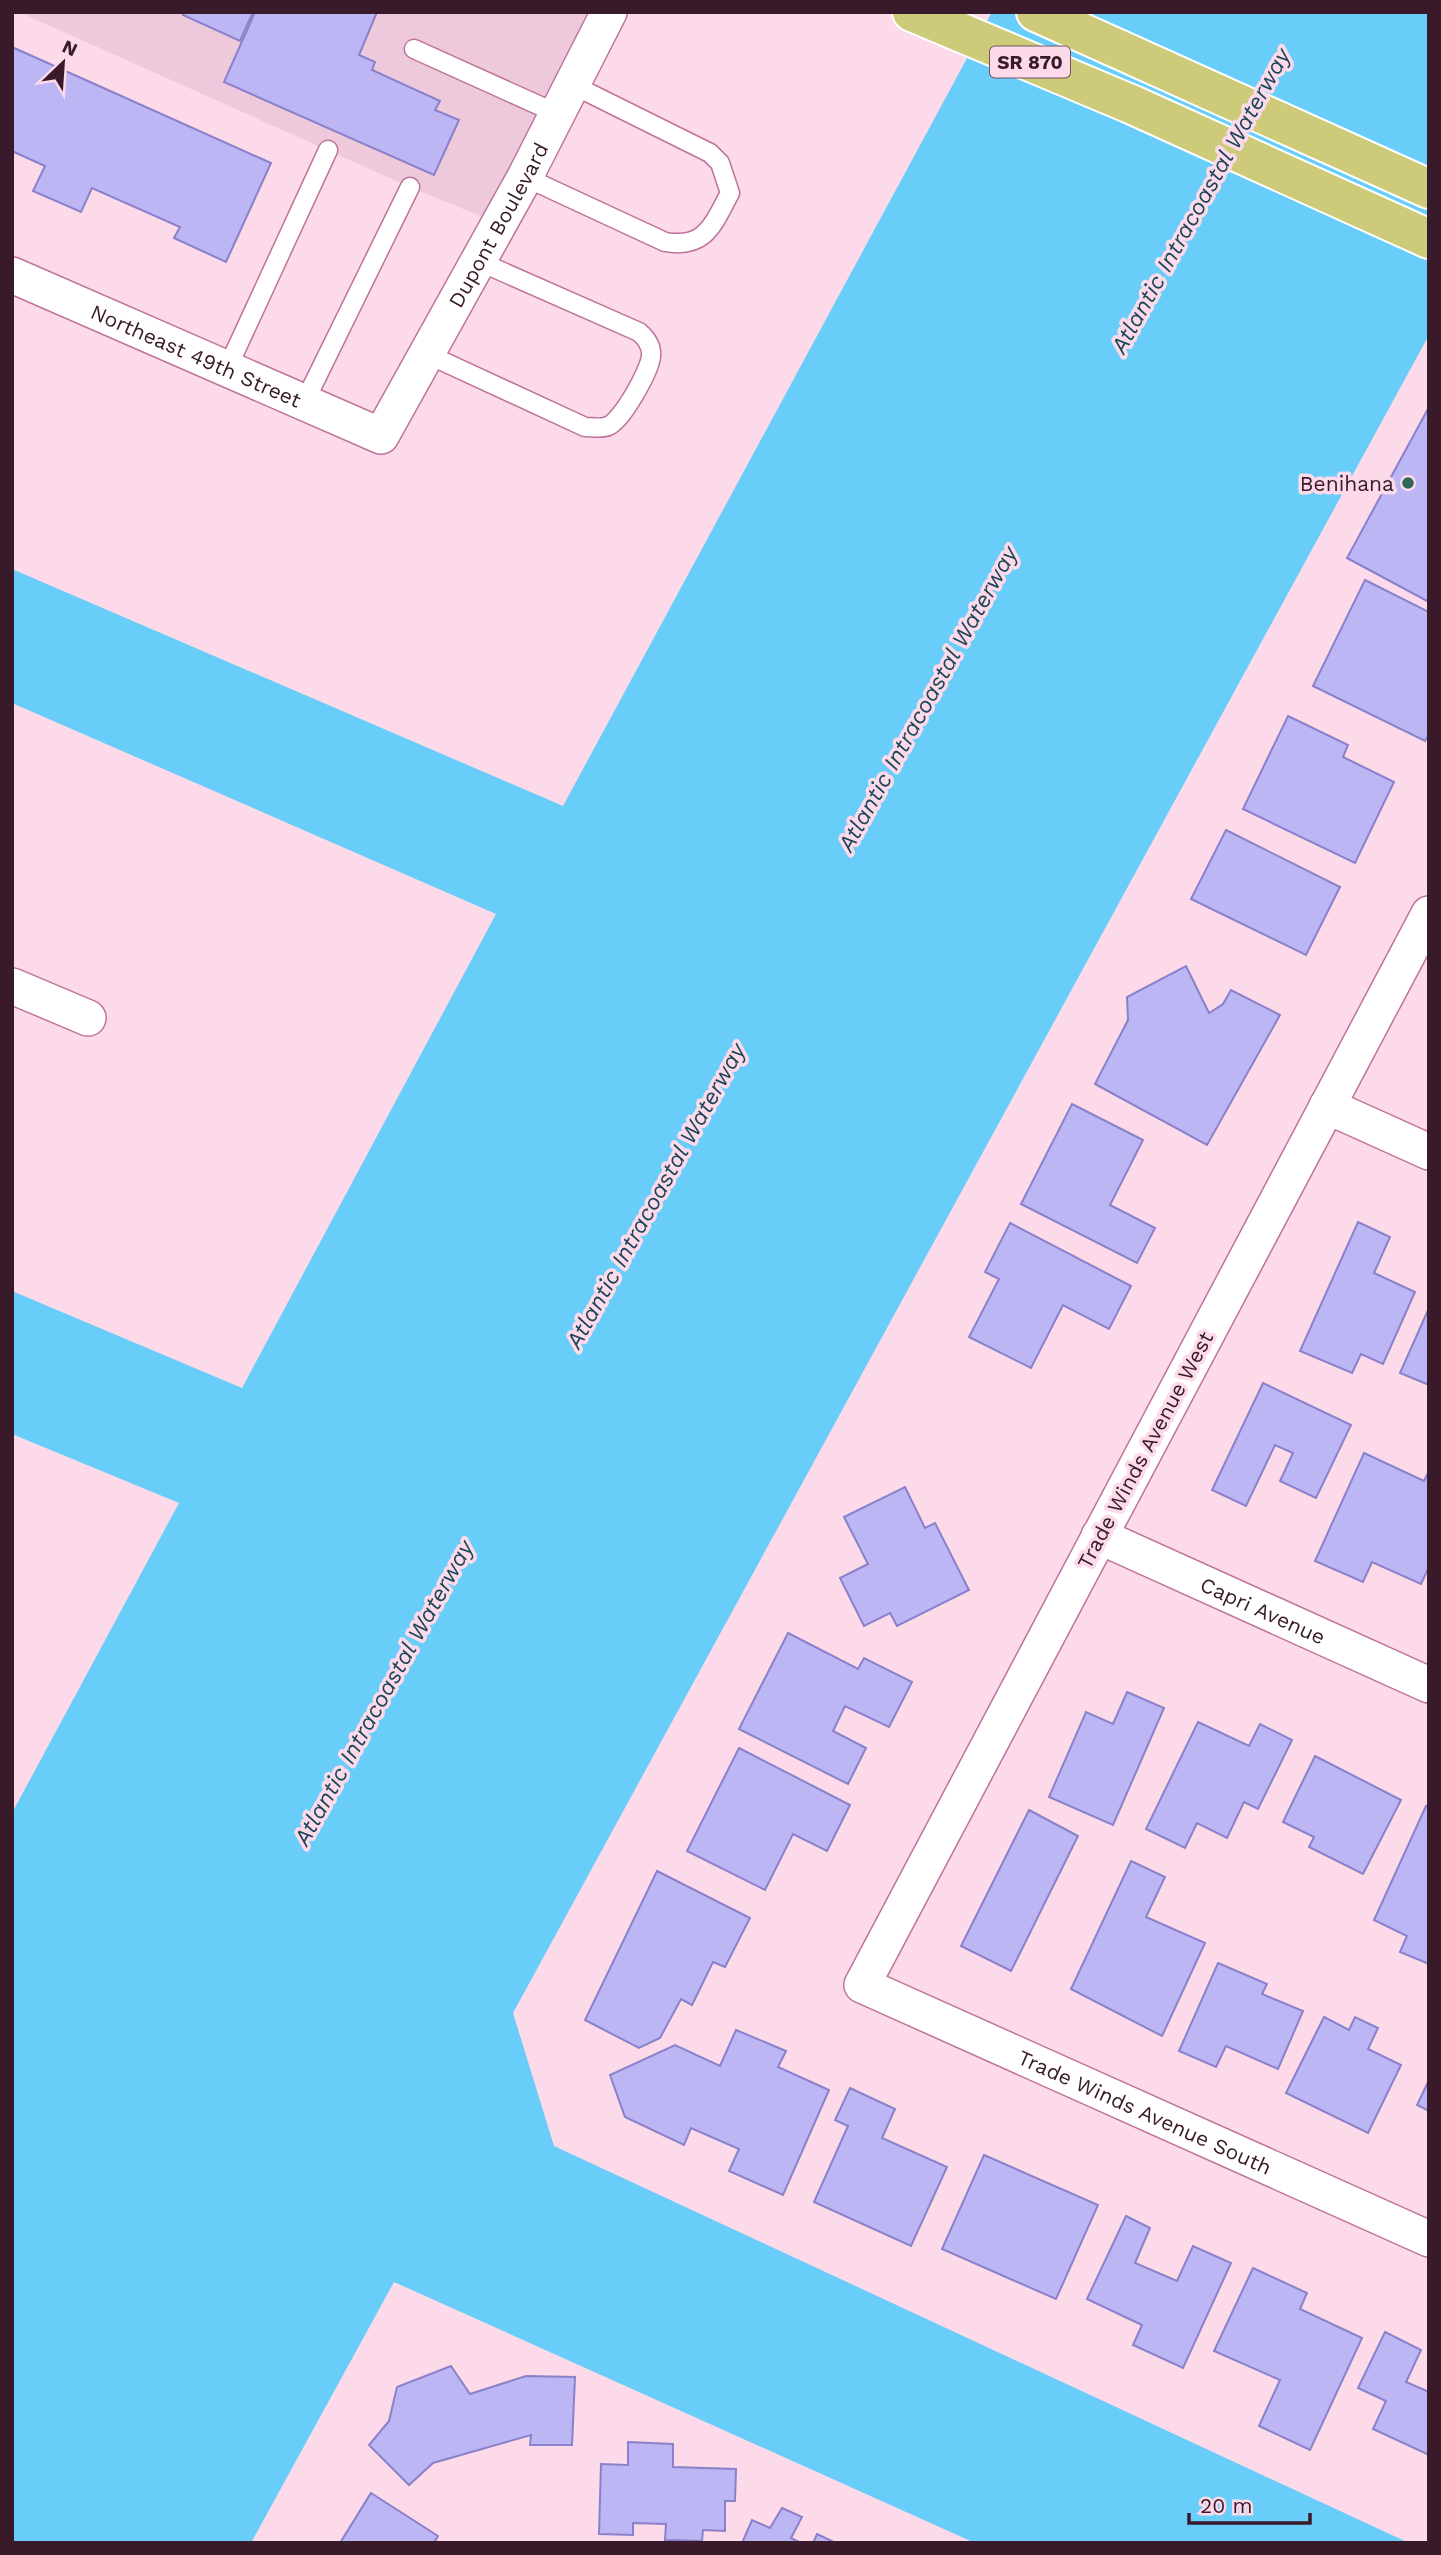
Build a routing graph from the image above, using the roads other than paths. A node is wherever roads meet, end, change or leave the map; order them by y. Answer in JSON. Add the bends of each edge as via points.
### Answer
{"nodes":[{"id":1,"x":1036,"y":12,"type":"edge"},
{"id":2,"x":603,"y":14,"type":"edge"},
{"id":3,"x":920,"y":15,"type":"edge"},
{"id":4,"x":414,"y":49,"type":"dead end"},
{"id":5,"x":565,"y":99,"type":"junction"},
{"id":6,"x":328,"y":150,"type":"dead end"},
{"id":7,"x":525,"y":177,"type":"junction"},
{"id":8,"x":410,"y":187,"type":"dead end"},
{"id":9,"x":1429,"y":189,"type":"edge"},
{"id":10,"x":1429,"y":239,"type":"edge"},
{"id":11,"x":478,"y":261,"type":"junction"},
{"id":12,"x":12,"y":275,"type":"edge"},
{"id":13,"x":427,"y":354,"type":"junction"},
{"id":14,"x":227,"y":369,"type":"junction"},
{"id":15,"x":304,"y":403,"type":"junction"},
{"id":16,"x":381,"y":436,"type":"joint"},
{"id":17,"x":1429,"y":915,"type":"edge"},
{"id":18,"x":12,"y":986,"type":"edge"},
{"id":19,"x":88,"y":1018,"type":"dead end"},
{"id":20,"x":1327,"y":1106,"type":"junction"},
{"id":21,"x":1429,"y":1152,"type":"edge"},
{"id":22,"x":1099,"y":1536,"type":"junction"},
{"id":23,"x":1429,"y":1685,"type":"edge"},
{"id":24,"x":862,"y":1985,"type":"joint"},
{"id":25,"x":1429,"y":2239,"type":"edge"}],
"edges":[{"from":1,"to":9,"type":"main road","number":"SR 870"},
{"from":2,"to":5,"type":"street","name":"Dupont Boulevard"},
{"from":3,"to":10,"type":"main road","number":"SR 870"},
{"from":4,"to":5,"type":"lane"},
{"from":5,"to":7,"type":"street","name":"Dupont Boulevard"},
{"from":5,"to":7,"type":"lane","via":[[710,153],[720,163],[730,193],[712,227],[695,242],[683,245],[665,242]]},
{"from":6,"to":14,"type":"lane"},
{"from":7,"to":11,"type":"street","name":"Dupont Boulevard"},
{"from":8,"to":15,"type":"lane"},
{"from":11,"to":13,"type":"street","name":"Dupont Boulevard"},
{"from":11,"to":13,"type":"lane","via":[[648,340],[651,357],[631,400],[607,426],[585,427]]},
{"from":12,"to":14,"type":"street","name":"Northeast 49th Street"},
{"from":13,"to":16,"type":"street","name":"Dupont Boulevard"},
{"from":14,"to":15,"type":"street","name":"Northeast 49th Street"},
{"from":15,"to":16,"type":"street","name":"Northeast 49th Street"},
{"from":17,"to":20,"type":"street","name":"Trade Winds Avenue West"},
{"from":18,"to":19,"type":"street"},
{"from":20,"to":21,"type":"street"},
{"from":20,"to":22,"type":"street","name":"Trade Winds Avenue West"},
{"from":22,"to":23,"type":"street","name":"Capri Avenue"},
{"from":22,"to":24,"type":"street","name":"Trade Winds Avenue West"},
{"from":24,"to":25,"type":"street","name":"Trade Winds Avenue South"}]}
